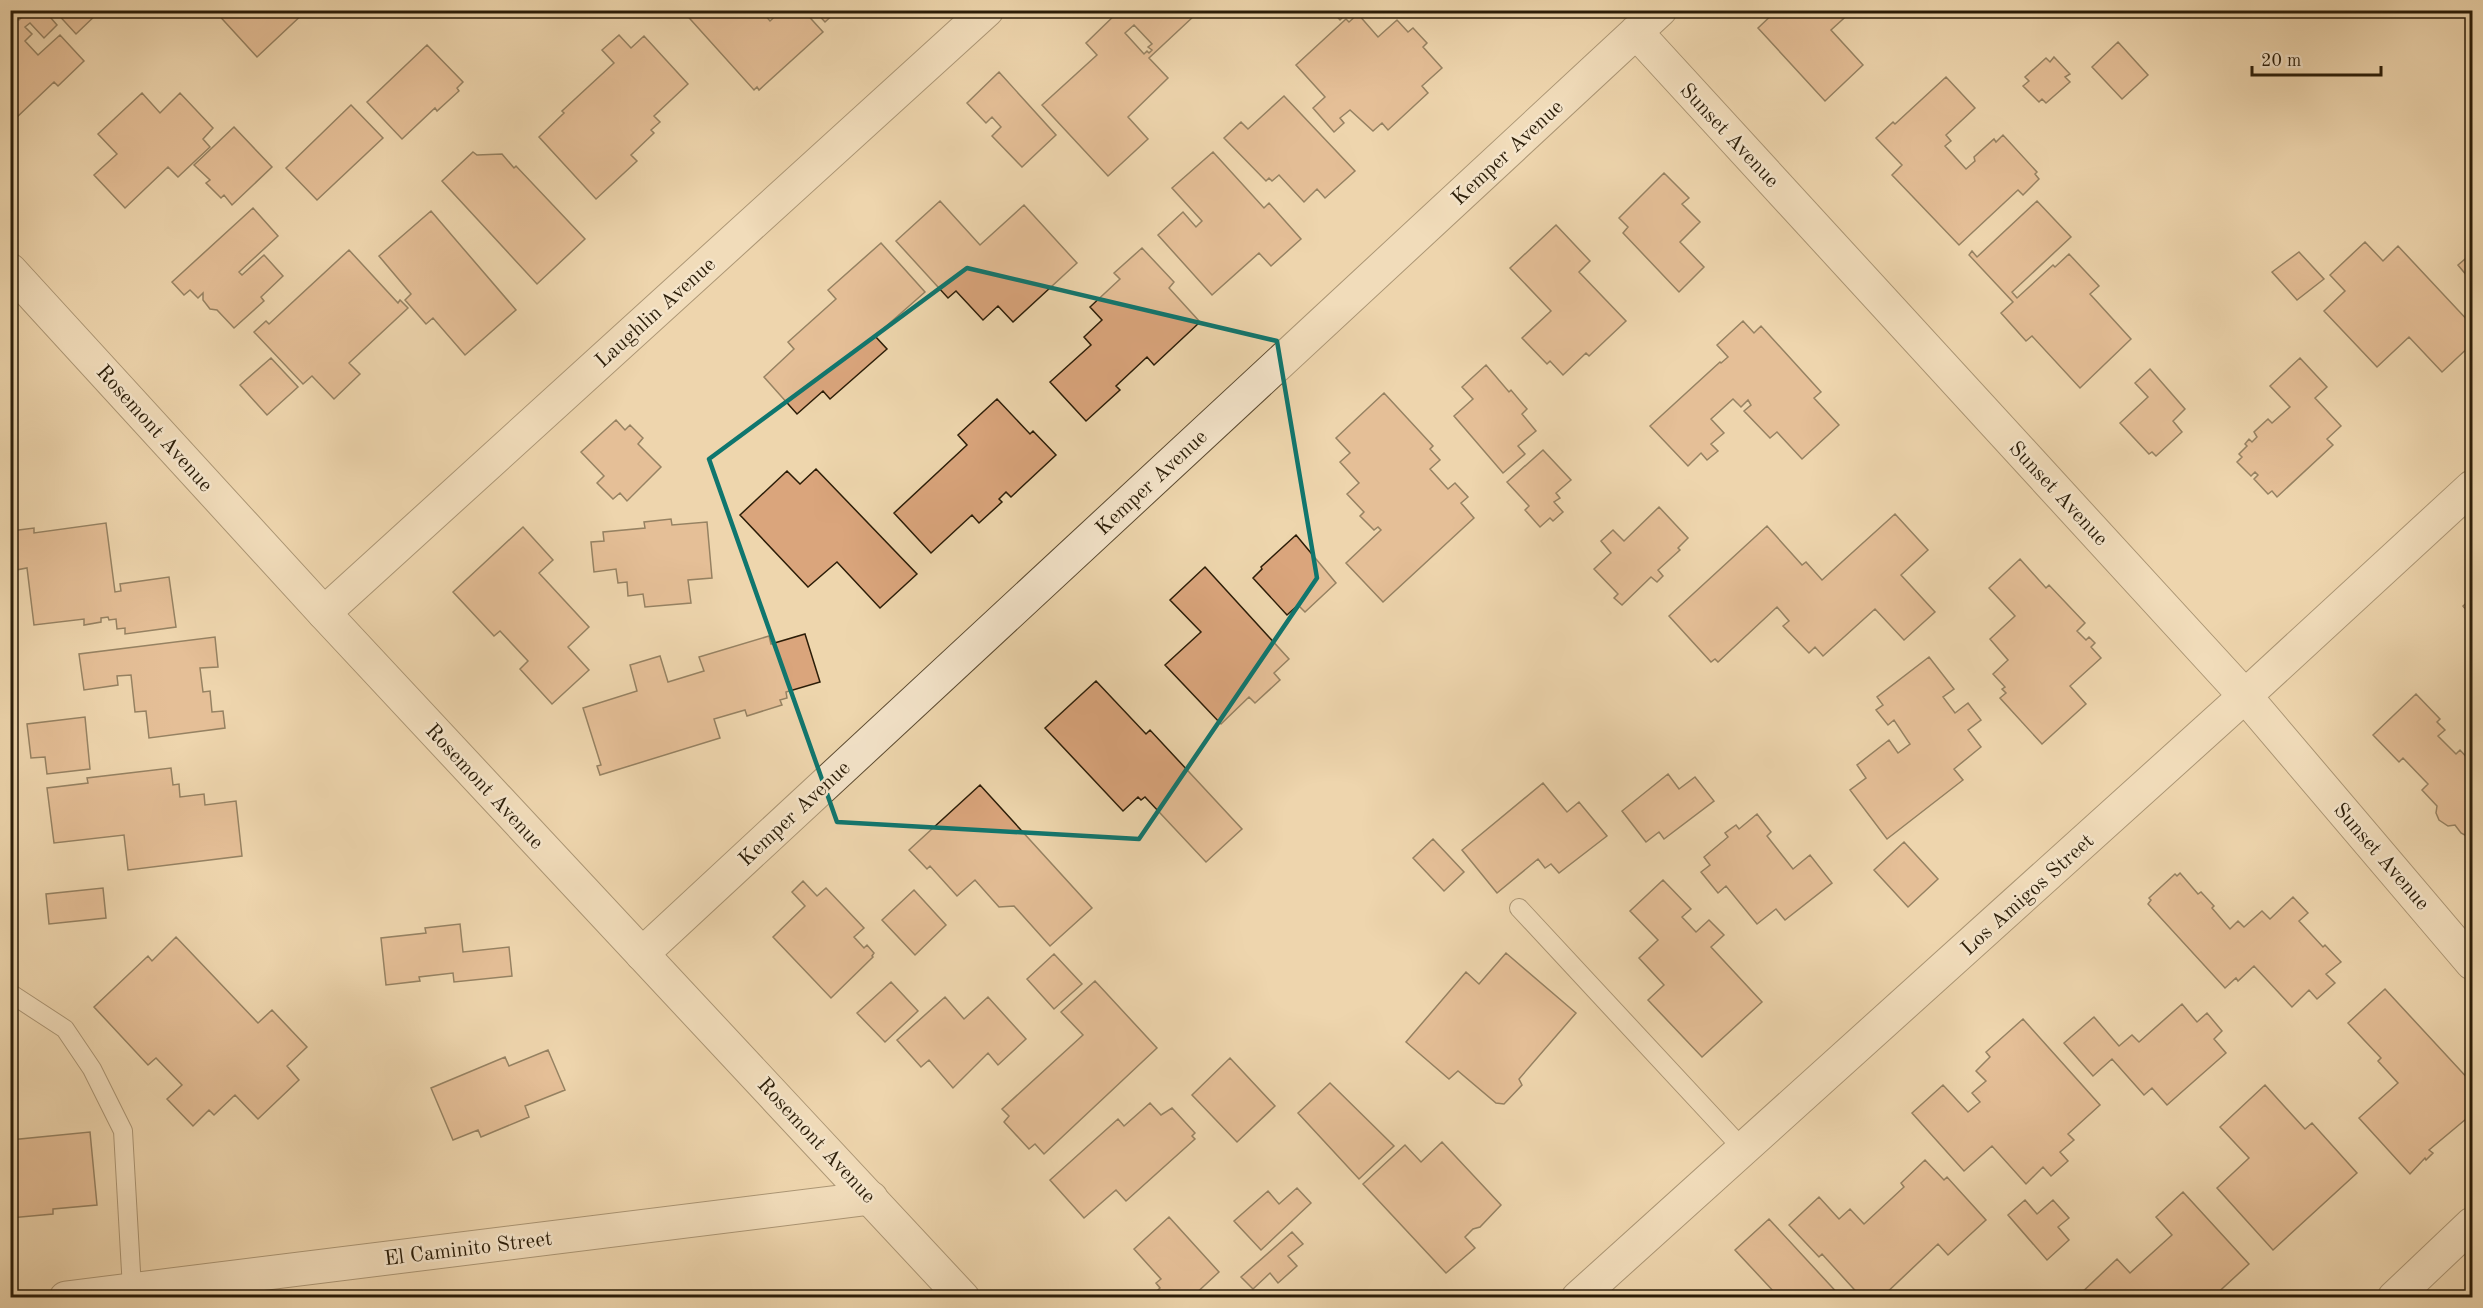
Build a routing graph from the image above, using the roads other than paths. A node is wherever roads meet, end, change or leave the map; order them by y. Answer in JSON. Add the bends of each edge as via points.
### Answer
{"nodes":[{"id":1,"x":987,"y":10,"type":"edge"},
{"id":2,"x":1660,"y":10,"type":"edge"},
{"id":3,"x":1636,"y":32,"type":"junction"},
{"id":4,"x":10,"y":270,"type":"edge"},
{"id":5,"x":2472,"y":487,"type":"edge"},
{"id":6,"x":324,"y":613,"type":"junction"},
{"id":7,"x":2245,"y":696,"type":"junction"},
{"id":8,"x":1519,"y":908,"type":"dead end"},
{"id":9,"x":642,"y":954,"type":"junction"},
{"id":10,"x":2472,"y":963,"type":"edge"},
{"id":11,"x":10,"y":993,"type":"edge"},
{"id":12,"x":1743,"y":1149,"type":"junction"},
{"id":13,"x":871,"y":1198,"type":"junction"},
{"id":14,"x":2472,"y":1224,"type":"edge"},
{"id":15,"x":132,"y":1289,"type":"junction"},
{"id":16,"x":66,"y":1298,"type":"edge"},
{"id":17,"x":963,"y":1298,"type":"edge"},
{"id":18,"x":1578,"y":1298,"type":"edge"},
{"id":19,"x":2394,"y":1298,"type":"edge"}],
"edges":[{"from":1,"to":6,"type":"street","name":"Laughlin Avenue"},
{"from":2,"to":3,"type":"street","name":"Kemper Avenue"},
{"from":3,"to":7,"type":"street","name":"Sunset Avenue"},
{"from":3,"to":9,"type":"street","name":"Kemper Avenue"},
{"from":4,"to":6,"type":"street","name":"Rosemont Avenue"},
{"from":5,"to":7,"type":"street","name":"Los Amigos Street"},
{"from":6,"to":9,"type":"street","name":"Rosemont Avenue"},
{"from":7,"to":10,"type":"street","name":"Sunset Avenue"},
{"from":7,"to":12,"type":"street","name":"Los Amigos Street"},
{"from":8,"to":12,"type":"lane"},
{"from":9,"to":13,"type":"street","name":"Rosemont Avenue"},
{"from":11,"to":15,"type":"lane","via":[[65,1029],[92,1069],[123,1131]]},
{"from":12,"to":18,"type":"street","name":"Los Amigos Street"},
{"from":13,"to":15,"type":"street","name":"El Caminito Street"},
{"from":13,"to":17,"type":"street","name":"Rosemont Avenue"},
{"from":14,"to":19,"type":"street"},
{"from":15,"to":16,"type":"street","name":"El Caminito Street"}]}
